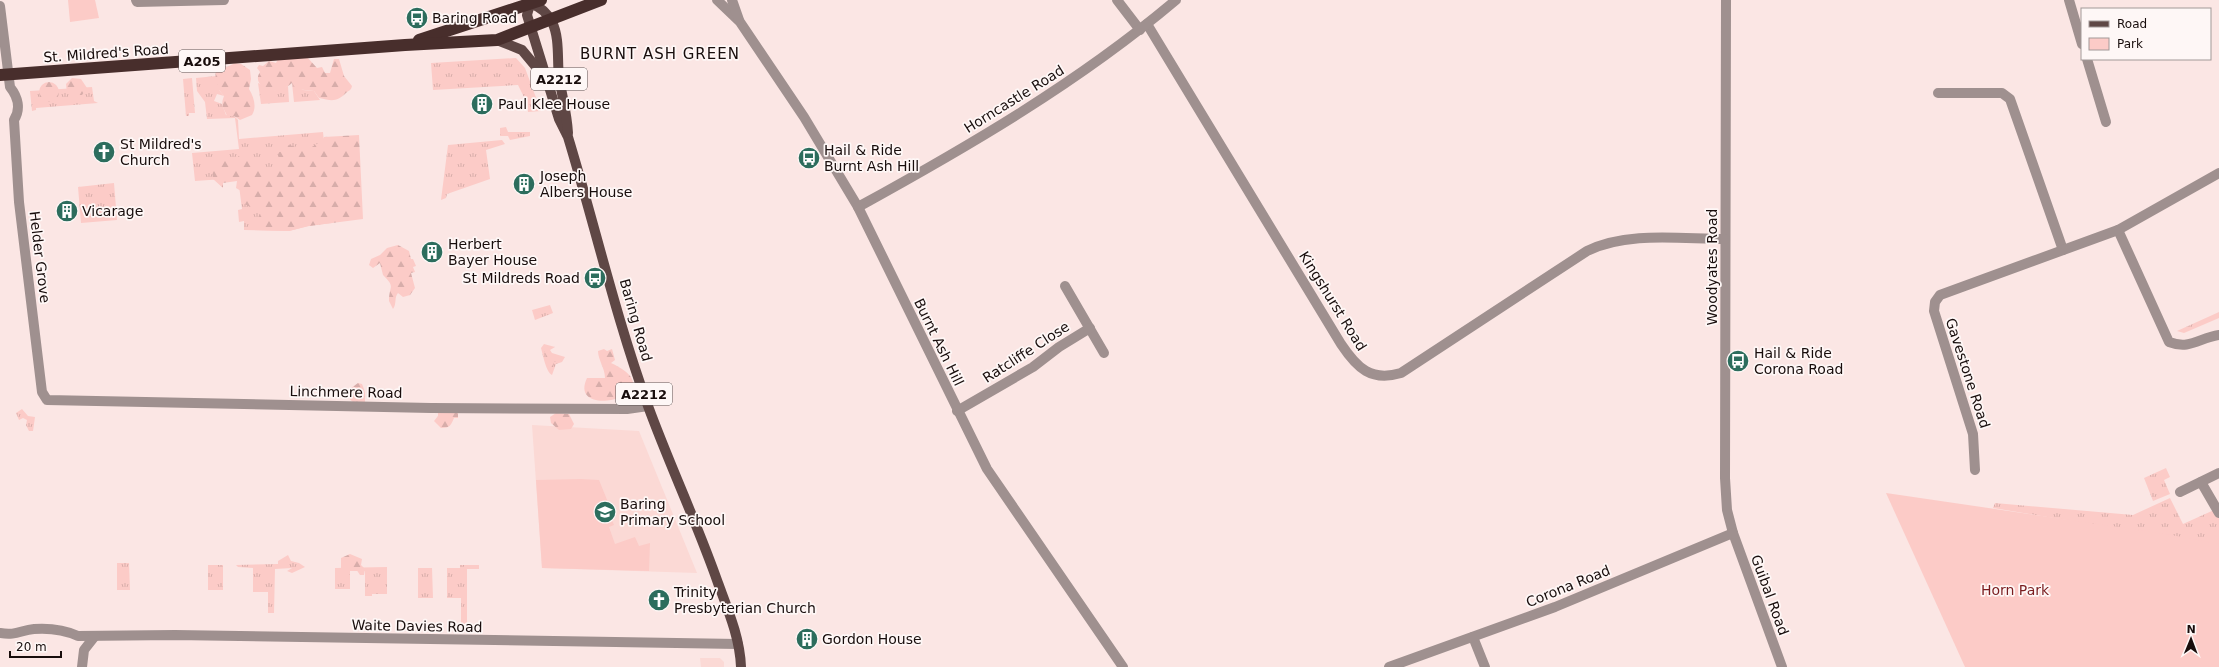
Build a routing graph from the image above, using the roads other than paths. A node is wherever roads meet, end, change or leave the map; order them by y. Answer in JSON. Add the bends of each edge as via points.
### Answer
{"nodes":[{"id":1,"x":136,"y":0,"type":"edge"},
{"id":2,"x":224,"y":0,"type":"edge"},
{"id":3,"x":601,"y":0,"type":"edge"},
{"id":4,"x":717,"y":0,"type":"edge"},
{"id":5,"x":732,"y":0,"type":"edge"},
{"id":6,"x":1117,"y":0,"type":"edge"},
{"id":7,"x":1176,"y":0,"type":"edge"},
{"id":8,"x":1726,"y":0,"type":"edge"},
{"id":9,"x":2069,"y":0,"type":"edge"},
{"id":10,"x":534,"y":3,"type":"edge"},
{"id":11,"x":0,"y":6,"type":"edge"},
{"id":12,"x":551,"y":21,"type":"junction"},
{"id":13,"x":740,"y":22,"type":"junction"},
{"id":14,"x":1144,"y":27,"type":"junction"},
{"id":15,"x":532,"y":28,"type":"junction"},
{"id":16,"x":497,"y":40,"type":"junction"},
{"id":17,"x":2081,"y":41,"type":"edge"},
{"id":18,"x":405,"y":45,"type":"junction"},
{"id":19,"x":2087,"y":60,"type":"edge"},
{"id":20,"x":4,"y":75,"type":"edge"},
{"id":21,"x":547,"y":82,"type":"junction"},
{"id":22,"x":1938,"y":93,"type":"dead end"},
{"id":23,"x":2106,"y":122,"type":"dead end"},
{"id":24,"x":568,"y":137,"type":"junction"},
{"id":25,"x":2219,"y":173,"type":"edge"},
{"id":26,"x":858,"y":207,"type":"junction"},
{"id":27,"x":2118,"y":230,"type":"junction"},
{"id":28,"x":1725,"y":239,"type":"junction"},
{"id":29,"x":2063,"y":250,"type":"junction"},
{"id":30,"x":1065,"y":286,"type":"dead end"},
{"id":31,"x":1090,"y":328,"type":"junction"},
{"id":32,"x":2219,"y":335,"type":"edge"},
{"id":33,"x":1104,"y":353,"type":"dead end"},
{"id":34,"x":45,"y":398,"type":"joint"},
{"id":35,"x":648,"y":406,"type":"junction"},
{"id":36,"x":957,"y":411,"type":"junction"},
{"id":37,"x":1975,"y":470,"type":"dead end"},
{"id":38,"x":2219,"y":473,"type":"edge"},
{"id":39,"x":2201,"y":482,"type":"junction"},
{"id":40,"x":2180,"y":492,"type":"dead end"},
{"id":41,"x":2219,"y":513,"type":"edge"},
{"id":42,"x":1733,"y":533,"type":"junction"},
{"id":43,"x":0,"y":633,"type":"edge"},
{"id":44,"x":95,"y":636,"type":"junction"},
{"id":45,"x":1473,"y":637,"type":"junction"},
{"id":46,"x":738,"y":644,"type":"junction"},
{"id":47,"x":1413,"y":663,"type":"edge"},
{"id":48,"x":82,"y":667,"type":"edge"},
{"id":49,"x":741,"y":667,"type":"edge"},
{"id":50,"x":1123,"y":667,"type":"edge"},
{"id":51,"x":1389,"y":667,"type":"edge"},
{"id":52,"x":1485,"y":667,"type":"edge"},
{"id":53,"x":1782,"y":667,"type":"edge"}],
"edges":[{"from":1,"to":2,"type":"street"},
{"from":3,"to":12,"type":"highway","number":"A205"},
{"from":4,"to":13,"type":"street","name":"Burnt Ash Hill"},
{"from":5,"to":13,"type":"street","name":"Burnt Ash Hill"},
{"from":6,"to":14,"type":"street","name":"Kingshurst Road"},
{"from":7,"to":14,"type":"street","name":"Horncastle Road"},
{"from":8,"to":28,"type":"street","name":"Woodyates Road"},
{"from":9,"to":17,"type":"street"},
{"from":10,"to":12,"type":"main road","name":"Baring Road","number":"A2212"},
{"from":10,"to":15,"type":"main road","name":"Baring Road","number":"A2212","via":[[527,15]]},
{"from":10,"to":18,"type":"highway","name":"St. Mildred's Road","number":"A205"},
{"from":11,"to":20,"type":"street","name":"Helder Grove"},
{"from":12,"to":15,"type":"highway","number":"A205"},
{"from":12,"to":24,"type":"main road","name":"Baring Road","number":"A2212","via":[[556,37]]},
{"from":13,"to":26,"type":"street","name":"Burnt Ash Hill","via":[[804,117]]},
{"from":14,"to":26,"type":"street","name":"Horncastle Road","via":[[1030,107]]},
{"from":14,"to":28,"type":"street","name":"Kingshurst Road","via":[[1341,344],[1357,365],[1370,373],[1386,376],[1402,373],[1603,243],[1622,239]]},
{"from":15,"to":16,"type":"highway","name":"St. Mildred's Road","number":"A205"},
{"from":15,"to":21,"type":"main road","name":"Baring Road","number":"A2212"},
{"from":16,"to":18,"type":"highway","name":"St. Mildred's Road","number":"A205"},
{"from":16,"to":21,"type":"main road","name":"Baring Road","number":"A2212","via":[[522,50]]},
{"from":18,"to":20,"type":"highway","name":"St. Mildred's Road","number":"A205"},
{"from":19,"to":23,"type":"street"},
{"from":20,"to":34,"type":"street","name":"Helder Grove","via":[[17,95],[18,113],[14,120],[19,202]]},
{"from":21,"to":24,"type":"main road","name":"Baring Road","number":"A2212"},
{"from":22,"to":29,"type":"street","via":[[2002,93],[2010,99]]},
{"from":24,"to":35,"type":"main road","name":"Baring Road","number":"A2212","via":[[630,354]]},
{"from":25,"to":27,"type":"street","name":"Gavestone Road"},
{"from":26,"to":36,"type":"street","name":"Burnt Ash Hill"},
{"from":27,"to":29,"type":"street","name":"Gavestone Road"},
{"from":27,"to":32,"type":"street","via":[[2169,342],[2189,346]]},
{"from":28,"to":42,"type":"street","name":"Woodyates Road","via":[[1725,478],[1727,510]]},
{"from":29,"to":37,"type":"street","name":"Gavestone Road","via":[[1940,295],[1935,302],[1934,311],[1938,327],[1973,434]]},
{"from":30,"to":31,"type":"street","name":"Ratcliffe Close"},
{"from":31,"to":33,"type":"street","name":"Ratcliffe Close"},
{"from":31,"to":36,"type":"street","name":"Ratcliffe Close","via":[[1033,367]]},
{"from":34,"to":35,"type":"street","name":"Linchmere Road","via":[[52,401],[431,408],[627,409]]},
{"from":35,"to":46,"type":"main road","name":"Baring Road","number":"A2212","via":[[705,547]]},
{"from":36,"to":50,"type":"street","name":"Burnt Ash Hill","via":[[987,469]]},
{"from":38,"to":39,"type":"street"},
{"from":39,"to":40,"type":"street"},
{"from":39,"to":41,"type":"street"},
{"from":42,"to":45,"type":"street","name":"Corona Road","via":[[1555,607]]},
{"from":42,"to":53,"type":"street","name":"Guibal Road"},
{"from":43,"to":44,"type":"street","name":"Waite Davies Road","via":[[16,634],[34,629]]},
{"from":44,"to":46,"type":"street","name":"Waite Davies Road"},
{"from":44,"to":48,"type":"street","via":[[84,650]]},
{"from":45,"to":47,"type":"street","name":"Corona Road"},
{"from":45,"to":52,"type":"street"},
{"from":46,"to":49,"type":"main road","name":"Baring Road","number":"A2212"},
{"from":47,"to":51,"type":"street","name":"Corona Road"}]}
